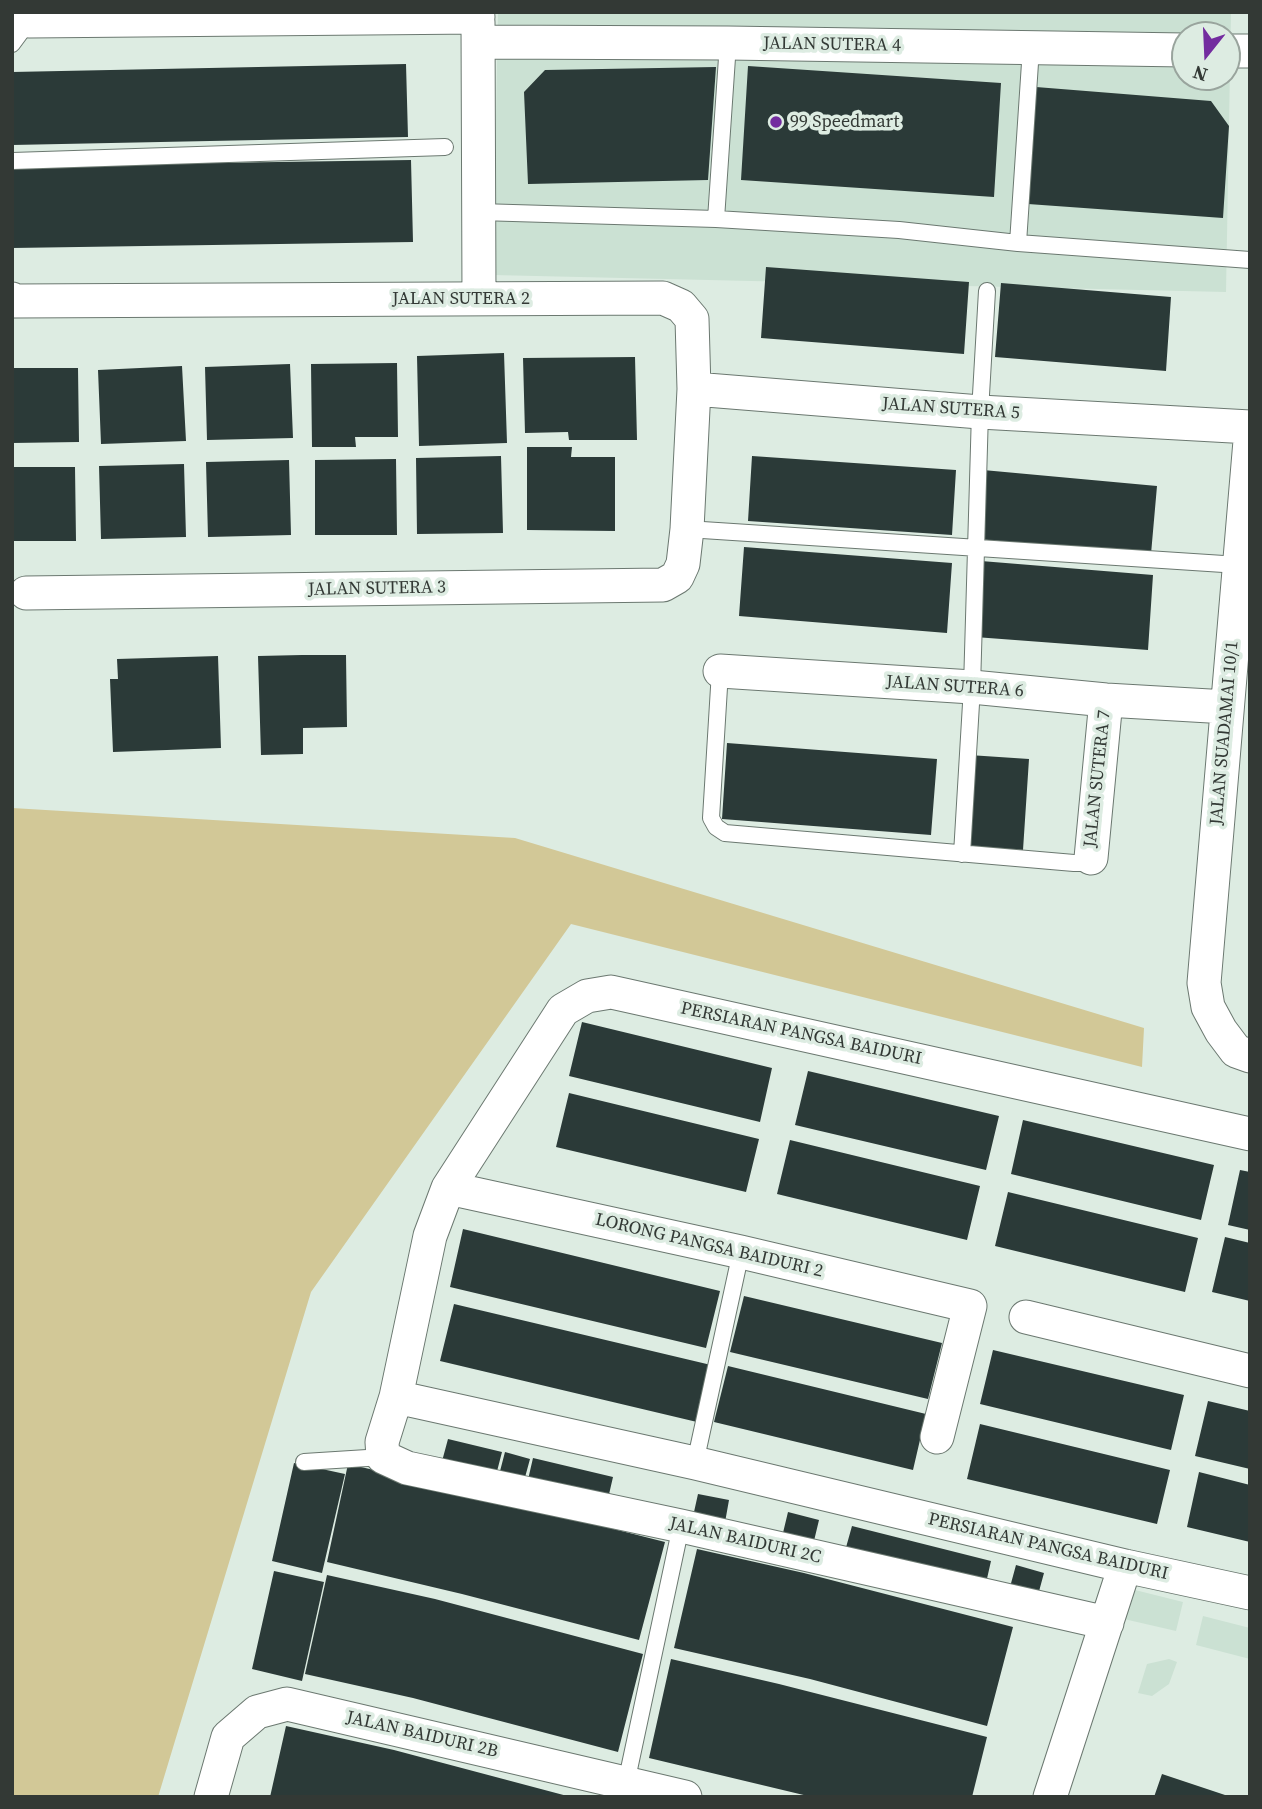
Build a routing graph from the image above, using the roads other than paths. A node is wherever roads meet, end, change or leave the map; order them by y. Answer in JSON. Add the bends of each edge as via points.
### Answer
{"nodes":[{"id":1,"x":471,"y":22,"type":"edge"},
{"id":2,"x":20,"y":32,"type":"edge"},
{"id":3,"x":728,"y":43,"type":"junction"},
{"id":4,"x":1031,"y":48,"type":"junction"},
{"id":5,"x":1171,"y":50,"type":"edge"},
{"id":6,"x":445,"y":146,"type":"dead end"},
{"id":7,"x":12,"y":161,"type":"edge"},
{"id":8,"x":479,"y":212,"type":"junction"},
{"id":9,"x":716,"y":219,"type":"junction"},
{"id":10,"x":1018,"y":243,"type":"junction"},
{"id":11,"x":1250,"y":260,"type":"edge"},
{"id":12,"x":987,"y":291,"type":"dead end"},
{"id":13,"x":12,"y":299,"type":"edge"},
{"id":14,"x":479,"y":299,"type":"junction"},
{"id":15,"x":694,"y":389,"type":"junction"},
{"id":16,"x":980,"y":412,"type":"junction"},
{"id":17,"x":1250,"y":427,"type":"edge"},
{"id":18,"x":1250,"y":441,"type":"edge"},
{"id":19,"x":687,"y":529,"type":"junction"},
{"id":20,"x":976,"y":547,"type":"junction"},
{"id":21,"x":1239,"y":565,"type":"junction"},
{"id":22,"x":26,"y":593,"type":"dead end"},
{"id":23,"x":720,"y":671,"type":"joint"},
{"id":24,"x":972,"y":687,"type":"junction"},
{"id":25,"x":1106,"y":699,"type":"junction"},
{"id":26,"x":1227,"y":707,"type":"junction"},
{"id":27,"x":962,"y":854,"type":"junction"},
{"id":28,"x":1091,"y":858,"type":"joint"},
{"id":29,"x":1250,"y":1056,"type":"edge"},
{"id":30,"x":1250,"y":1134,"type":"edge"},
{"id":31,"x":449,"y":1188,"type":"junction"},
{"id":32,"x":741,"y":1252,"type":"junction"},
{"id":33,"x":1026,"y":1317,"type":"dead end"},
{"id":34,"x":1250,"y":1371,"type":"edge"},
{"id":35,"x":396,"y":1397,"type":"junction"},
{"id":36,"x":937,"y":1437,"type":"dead end"},
{"id":37,"x":383,"y":1457,"type":"junction"},
{"id":38,"x":304,"y":1462,"type":"dead end"},
{"id":39,"x":695,"y":1463,"type":"junction"},
{"id":40,"x":681,"y":1526,"type":"junction"},
{"id":41,"x":1125,"y":1566,"type":"junction"},
{"id":42,"x":1250,"y":1593,"type":"edge"},
{"id":43,"x":1107,"y":1623,"type":"junction"},
{"id":44,"x":624,"y":1789,"type":"edge"},
{"id":45,"x":211,"y":1797,"type":"edge"},
{"id":46,"x":685,"y":1797,"type":"edge"},
{"id":47,"x":1050,"y":1797,"type":"edge"}],
"edges":[{"from":1,"to":2,"type":"street","name":"JALAN SUTERA 4"},
{"from":1,"to":3,"type":"street","name":"JALAN SUTERA 4"},
{"from":1,"to":8,"type":"street"},
{"from":3,"to":4,"type":"street","name":"JALAN SUTERA 4"},
{"from":3,"to":9,"type":"lane"},
{"from":4,"to":5,"type":"street","name":"JALAN SUTERA 4"},
{"from":4,"to":10,"type":"lane"},
{"from":6,"to":7,"type":"lane"},
{"from":8,"to":9,"type":"lane"},
{"from":8,"to":14,"type":"street"},
{"from":9,"to":10,"type":"lane","via":[[899,230]]},
{"from":10,"to":11,"type":"lane"},
{"from":12,"to":16,"type":"lane"},
{"from":13,"to":14,"type":"street","name":"JALAN SUTERA 2"},
{"from":14,"to":15,"type":"street","name":"JALAN SUTERA 2","via":[[663,298],[681,306],[692,320]]},
{"from":15,"to":16,"type":"street","name":"JALAN SUTERA 5"},
{"from":15,"to":19,"type":"street","name":"JALAN SUTERA 2"},
{"from":16,"to":17,"type":"street","name":"JALAN SUTERA 5"},
{"from":16,"to":20,"type":"lane"},
{"from":18,"to":21,"type":"street","name":"JALAN SUADAMAI 10/1"},
{"from":19,"to":20,"type":"lane"},
{"from":19,"to":22,"type":"street","name":"JALAN SUTERA 3","via":[[683,564],[677,577],[663,585]]},
{"from":20,"to":21,"type":"lane"},
{"from":20,"to":24,"type":"lane"},
{"from":21,"to":26,"type":"street","name":"JALAN SUADAMAI 10/1"},
{"from":23,"to":24,"type":"street","name":"JALAN SUTERA 6"},
{"from":23,"to":27,"type":"lane","via":[[711,818],[716,827],[725,833]]},
{"from":24,"to":25,"type":"street","name":"JALAN SUTERA 6"},
{"from":24,"to":27,"type":"lane"},
{"from":25,"to":26,"type":"street","name":"JALAN SUTERA 6"},
{"from":25,"to":28,"type":"street","name":"JALAN SUTERA 7"},
{"from":26,"to":29,"type":"street","name":"JALAN SUADAMAI 10/1","via":[[1205,983],[1208,1007],[1221,1031],[1236,1051]]},
{"from":27,"to":28,"type":"lane","via":[[1074,863]]},
{"from":30,"to":31,"type":"street","name":"PERSIARAN PANGSA BAIDURI","via":[[611,992],[587,996],[564,1010]]},
{"from":31,"to":32,"type":"street","name":"LORONG PANGSA BAIDURI 2"},
{"from":31,"to":35,"type":"street","name":"PERSIARAN PANGSA BAIDURI","via":[[430,1236]]},
{"from":32,"to":36,"type":"street","name":"LORONG PANGSA BAIDURI 2","via":[[970,1306]]},
{"from":32,"to":39,"type":"lane"},
{"from":33,"to":34,"type":"street"},
{"from":35,"to":37,"type":"street","name":"PERSIARAN PANGSA BAIDURI","via":[[382,1442]]},
{"from":35,"to":39,"type":"street","name":"PERSIARAN PANGSA BAIDURI"},
{"from":37,"to":38,"type":"lane"},
{"from":37,"to":40,"type":"street","name":"JALAN BAIDURI 2C","via":[[407,1468]]},
{"from":39,"to":41,"type":"street","name":"PERSIARAN PANGSA BAIDURI"},
{"from":40,"to":43,"type":"street","name":"JALAN BAIDURI 2C"},
{"from":40,"to":44,"type":"lane"},
{"from":41,"to":42,"type":"street","name":"PERSIARAN PANGSA BAIDURI"},
{"from":41,"to":43,"type":"street"},
{"from":43,"to":47,"type":"street"},
{"from":44,"to":45,"type":"street","name":"JALAN BAIDURI 2B","via":[[288,1704],[257,1712],[228,1737]]},
{"from":44,"to":46,"type":"street","name":"JALAN BAIDURI 2B"}]}
